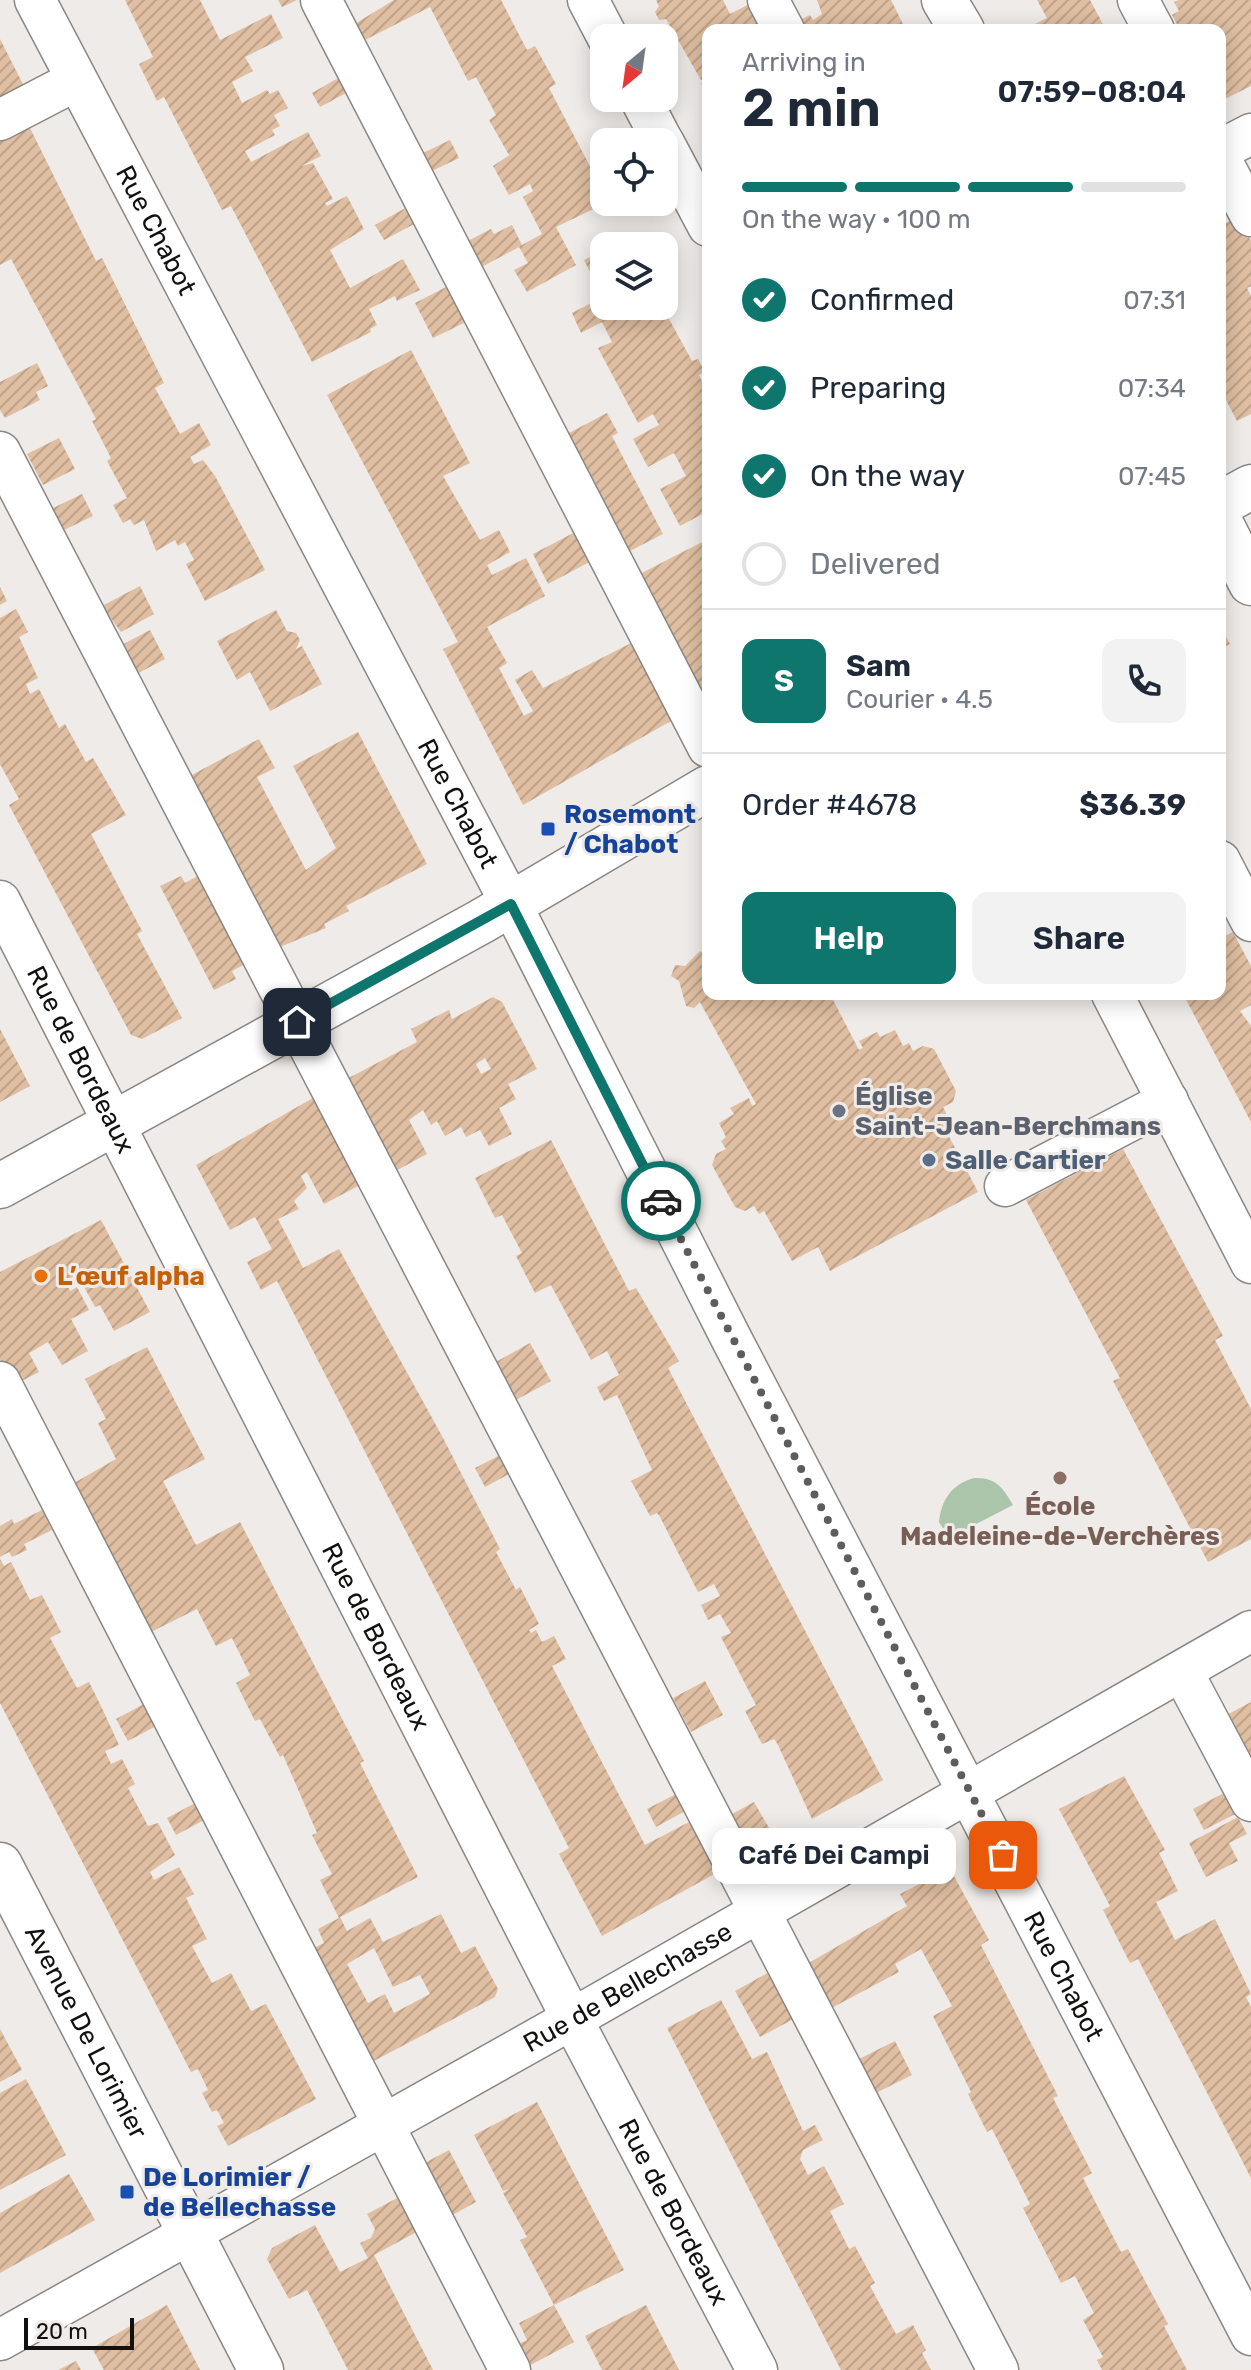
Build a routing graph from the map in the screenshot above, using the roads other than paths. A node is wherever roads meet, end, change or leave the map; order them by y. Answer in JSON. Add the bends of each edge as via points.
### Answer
{"nodes":[{"id":1,"x":35,"y":0,"type":"edge"},
{"id":2,"x":321,"y":0,"type":"edge"},
{"id":3,"x":588,"y":0,"type":"edge"},
{"id":4,"x":768,"y":0,"type":"edge"},
{"id":5,"x":944,"y":0,"type":"edge"},
{"id":6,"x":953,"y":0,"type":"edge"},
{"id":7,"x":1138,"y":0,"type":"edge"},
{"id":8,"x":601,"y":24,"type":"edge"},
{"id":9,"x":781,"y":24,"type":"edge"},
{"id":10,"x":960,"y":24,"type":"edge"},
{"id":11,"x":962,"y":24,"type":"edge"},
{"id":12,"x":1151,"y":24,"type":"edge"},
{"id":13,"x":75,"y":81,"type":"junction"},
{"id":14,"x":0,"y":120,"type":"edge"},
{"id":15,"x":1251,"y":134,"type":"edge"},
{"id":16,"x":1226,"y":147,"type":"edge"},
{"id":17,"x":678,"y":169,"type":"edge"},
{"id":18,"x":1226,"y":169,"type":"edge"},
{"id":19,"x":702,"y":215,"type":"edge"},
{"id":20,"x":1251,"y":216,"type":"edge"},
{"id":21,"x":0,"y":452,"type":"edge"},
{"id":22,"x":1251,"y":487,"type":"edge"},
{"id":23,"x":1226,"y":501,"type":"edge"},
{"id":24,"x":1226,"y":534,"type":"edge"},
{"id":25,"x":1251,"y":583,"type":"edge"},
{"id":26,"x":702,"y":735,"type":"edge"},
{"id":27,"x":702,"y":792,"type":"edge"},
{"id":28,"x":1226,"y":873,"type":"edge"},
{"id":29,"x":0,"y":901,"type":"edge"},
{"id":30,"x":511,"y":904,"type":"junction"},
{"id":31,"x":1251,"y":921,"type":"edge"},
{"id":32,"x":1115,"y":1000,"type":"edge"},
{"id":33,"x":297,"y":1022,"type":"junction"},
{"id":34,"x":1168,"y":1101,"type":"junction"},
{"id":35,"x":111,"y":1123,"type":"junction"},
{"id":36,"x":0,"y":1186,"type":"edge"},
{"id":37,"x":1005,"y":1186,"type":"dead end"},
{"id":38,"x":1251,"y":1263,"type":"edge"},
{"id":39,"x":0,"y":1382,"type":"edge"},
{"id":40,"x":1251,"y":1631,"type":"edge"},
{"id":41,"x":1182,"y":1671,"type":"junction"},
{"id":42,"x":968,"y":1794,"type":"junction"},
{"id":43,"x":1251,"y":1801,"type":"edge"},
{"id":44,"x":0,"y":1865,"type":"edge"},
{"id":45,"x":757,"y":1913,"type":"junction"},
{"id":46,"x":572,"y":2019,"type":"junction"},
{"id":47,"x":382,"y":2124,"type":"junction"},
{"id":48,"x":191,"y":2235,"type":"junction"},
{"id":49,"x":1251,"y":2335,"type":"edge"},
{"id":50,"x":0,"y":2340,"type":"edge"},
{"id":51,"x":261,"y":2370,"type":"edge"},
{"id":52,"x":510,"y":2370,"type":"edge"},
{"id":53,"x":757,"y":2370,"type":"edge"},
{"id":54,"x":998,"y":2370,"type":"edge"}],
"edges":[{"from":1,"to":13,"type":"street","name":"Rue Chabot"},
{"from":2,"to":26,"type":"street"},
{"from":3,"to":8,"type":"street"},
{"from":4,"to":9,"type":"street"},
{"from":5,"to":10,"type":"main road"},
{"from":6,"to":11,"type":"main road"},
{"from":7,"to":12,"type":"street"},
{"from":13,"to":14,"type":"street"},
{"from":13,"to":30,"type":"street","name":"Rue Chabot"},
{"from":15,"to":16,"type":"street"},
{"from":17,"to":19,"type":"street"},
{"from":18,"to":20,"type":"street"},
{"from":21,"to":33,"type":"street"},
{"from":22,"to":23,"type":"main road"},
{"from":24,"to":25,"type":"main road"},
{"from":27,"to":30,"type":"main road"},
{"from":28,"to":31,"type":"street"},
{"from":29,"to":35,"type":"street","name":"Rue de Bordeaux"},
{"from":30,"to":33,"type":"main road"},
{"from":30,"to":42,"type":"street","name":"Rue Chabot"},
{"from":32,"to":34,"type":"street"},
{"from":33,"to":35,"type":"main road"},
{"from":33,"to":45,"type":"street"},
{"from":34,"to":37,"type":"street"},
{"from":34,"to":38,"type":"street"},
{"from":35,"to":36,"type":"main road"},
{"from":35,"to":46,"type":"street","name":"Rue de Bordeaux"},
{"from":39,"to":47,"type":"street"},
{"from":40,"to":41,"type":"street","name":"Rue de Bellechasse"},
{"from":41,"to":42,"type":"street","name":"Rue de Bellechasse"},
{"from":41,"to":43,"type":"street"},
{"from":42,"to":45,"type":"street","name":"Rue de Bellechasse"},
{"from":42,"to":49,"type":"street","name":"Rue Chabot"},
{"from":44,"to":48,"type":"main road","name":"Avenue De Lorimier"},
{"from":45,"to":46,"type":"street","name":"Rue de Bellechasse"},
{"from":45,"to":54,"type":"street"},
{"from":46,"to":47,"type":"street","name":"Rue de Bellechasse"},
{"from":46,"to":53,"type":"street","name":"Rue de Bordeaux"},
{"from":47,"to":48,"type":"street","name":"Rue de Bellechasse"},
{"from":47,"to":52,"type":"street"},
{"from":48,"to":50,"type":"street","name":"Rue de Bellechasse"},
{"from":48,"to":51,"type":"main road","name":"Avenue De Lorimier"}]}
